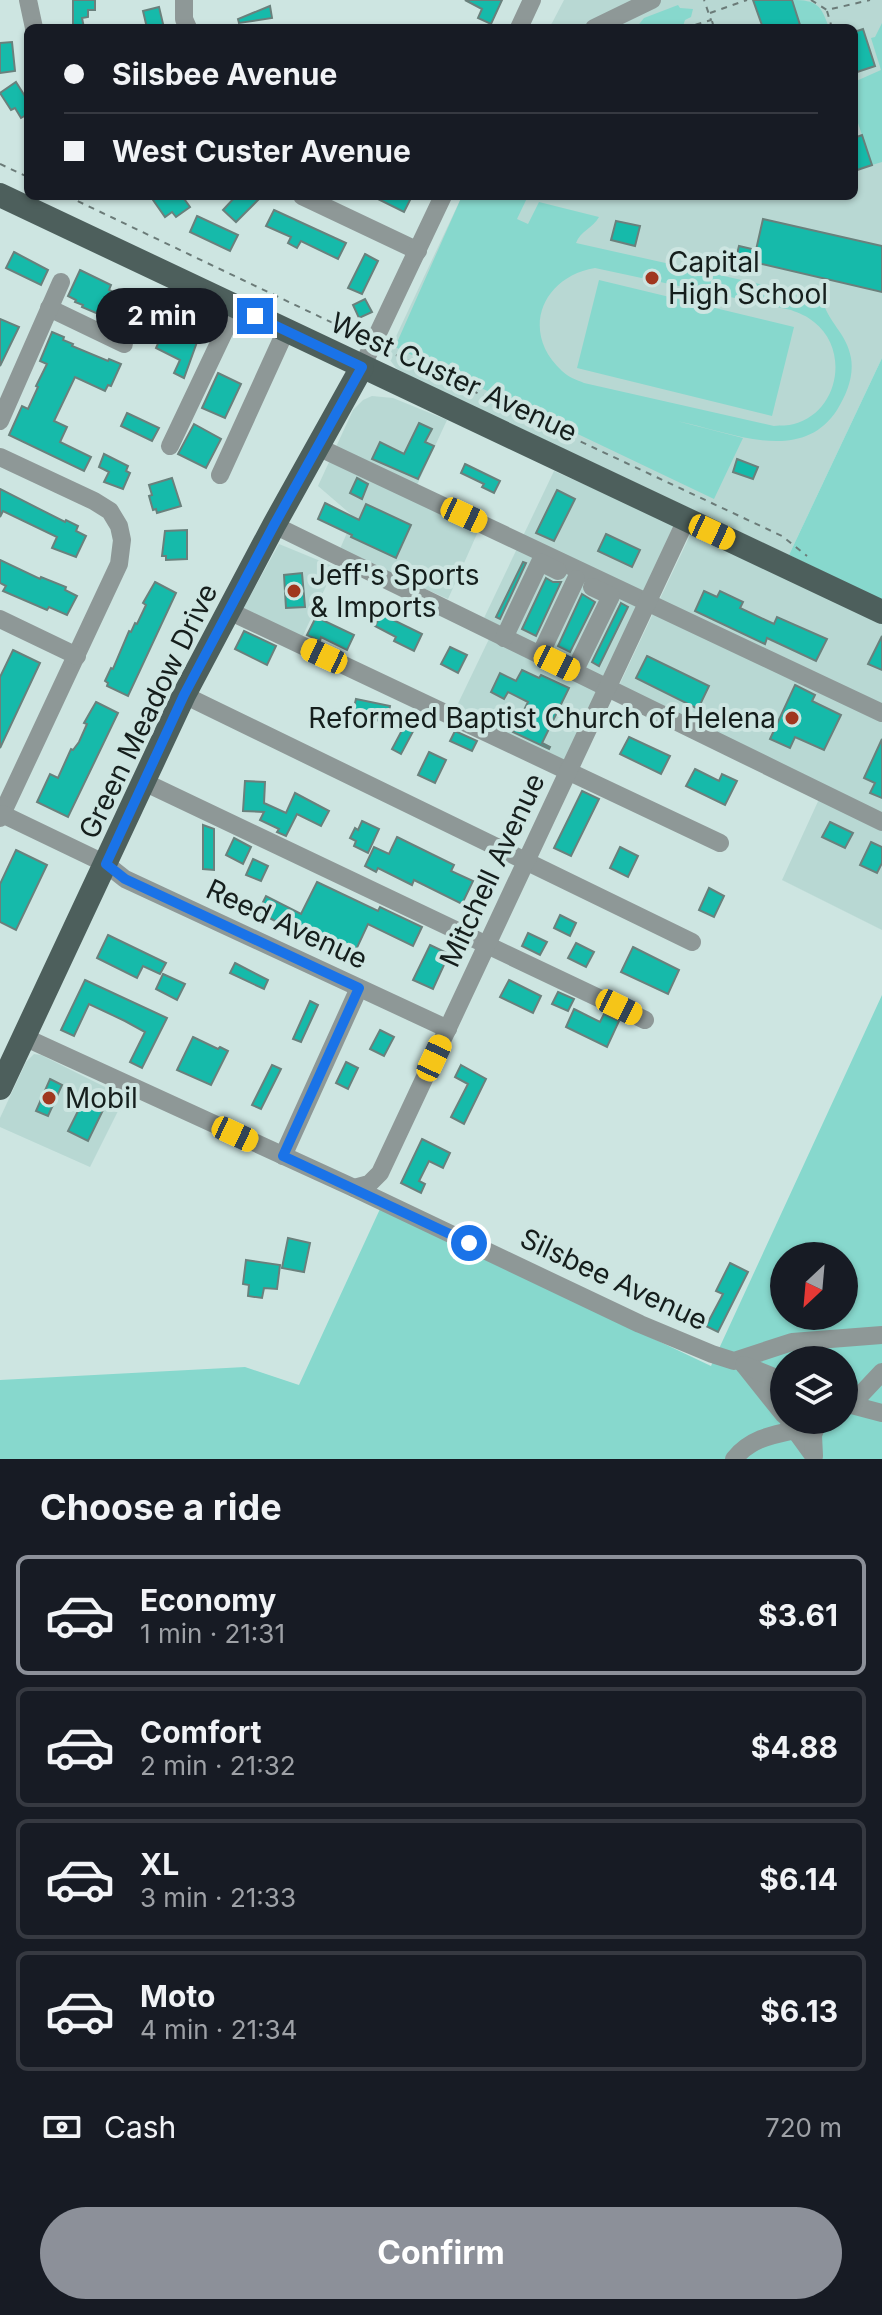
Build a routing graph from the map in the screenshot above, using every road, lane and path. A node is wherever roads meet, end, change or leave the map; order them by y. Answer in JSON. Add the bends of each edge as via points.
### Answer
{"nodes":[{"id":1,"x":28,"y":0,"type":"edge"},
{"id":2,"x":184,"y":0,"type":"edge"},
{"id":3,"x":532,"y":0,"type":"edge"},
{"id":4,"x":652,"y":0,"type":"edge"},
{"id":5,"x":704,"y":0,"type":"edge"},
{"id":6,"x":747,"y":0,"type":"edge"},
{"id":7,"x":811,"y":0,"type":"edge"},
{"id":8,"x":870,"y":0,"type":"edge"},
{"id":9,"x":827,"y":10,"type":"junction"},
{"id":10,"x":709,"y":13,"type":"junction"},
{"id":11,"x":711,"y":20,"type":"junction"},
{"id":12,"x":33,"y":24,"type":"edge"},
{"id":13,"x":186,"y":24,"type":"edge"},
{"id":14,"x":521,"y":24,"type":"edge"},
{"id":15,"x":602,"y":24,"type":"edge"},
{"id":16,"x":698,"y":24,"type":"edge"},
{"id":17,"x":712,"y":24,"type":"edge"},
{"id":18,"x":831,"y":24,"type":"edge"},
{"id":19,"x":0,"y":164,"type":"edge"},
{"id":20,"x":24,"y":175,"type":"edge"},
{"id":21,"x":0,"y":195,"type":"edge"},
{"id":22,"x":75,"y":200,"type":"edge"},
{"id":23,"x":310,"y":200,"type":"edge"},
{"id":24,"x":441,"y":200,"type":"edge"},
{"id":25,"x":418,"y":251,"type":"junction"},
{"id":26,"x":61,"y":282,"type":"dead end"},
{"id":27,"x":236,"y":307,"type":"junction"},
{"id":28,"x":49,"y":308,"type":"junction"},
{"id":29,"x":286,"y":330,"type":"junction"},
{"id":30,"x":359,"y":336,"type":"dead end"},
{"id":31,"x":124,"y":344,"type":"dead end"},
{"id":32,"x":396,"y":355,"type":"dead end"},
{"id":33,"x":362,"y":367,"type":"junction"},
{"id":34,"x":0,"y":421,"type":"edge"},
{"id":35,"x":170,"y":446,"type":"dead end"},
{"id":36,"x":318,"y":447,"type":"junction"},
{"id":37,"x":0,"y":457,"type":"edge"},
{"id":38,"x":220,"y":475,"type":"dead end"},
{"id":39,"x":686,"y":520,"type":"junction"},
{"id":40,"x":274,"y":525,"type":"junction"},
{"id":41,"x":810,"y":558,"type":"dead end"},
{"id":42,"x":576,"y":579,"type":"junction"},
{"id":43,"x":649,"y":602,"type":"junction"},
{"id":44,"x":229,"y":611,"type":"junction"},
{"id":45,"x":882,"y":612,"type":"edge"},
{"id":46,"x":0,"y":619,"type":"edge"},
{"id":47,"x":504,"y":638,"type":"junction"},
{"id":48,"x":540,"y":655,"type":"junction"},
{"id":49,"x":77,"y":656,"type":"junction"},
{"id":50,"x":574,"y":672,"type":"junction"},
{"id":51,"x":608,"y":688,"type":"junction"},
{"id":52,"x":184,"y":695,"type":"junction"},
{"id":53,"x":882,"y":713,"type":"edge"},
{"id":54,"x":569,"y":771,"type":"junction"},
{"id":55,"x":144,"y":782,"type":"junction"},
{"id":56,"x":1,"y":816,"type":"edge"},
{"id":57,"x":882,"y":822,"type":"edge"},
{"id":58,"x":720,"y":843,"type":"dead end"},
{"id":59,"x":527,"y":862,"type":"junction"},
{"id":60,"x":106,"y":864,"type":"junction"},
{"id":61,"x":692,"y":942,"type":"dead end"},
{"id":62,"x":488,"y":944,"type":"junction"},
{"id":63,"x":359,"y":988,"type":"junction"},
{"id":64,"x":645,"y":1020,"type":"dead end"},
{"id":65,"x":448,"y":1029,"type":"junction"},
{"id":66,"x":24,"y":1037,"type":"junction"},
{"id":67,"x":0,"y":1088,"type":"edge"},
{"id":68,"x":283,"y":1156,"type":"junction"},
{"id":69,"x":354,"y":1188,"type":"junction"},
{"id":70,"x":882,"y":1335,"type":"edge"},
{"id":71,"x":739,"y":1363,"type":"junction"},
{"id":72,"x":882,"y":1372,"type":"edge"},
{"id":73,"x":770,"y":1375,"type":"edge"},
{"id":74,"x":858,"y":1395,"type":"edge"},
{"id":75,"x":770,"y":1400,"type":"edge"},
{"id":76,"x":858,"y":1407,"type":"edge"},
{"id":77,"x":882,"y":1413,"type":"edge"},
{"id":78,"x":770,"y":1433,"type":"edge"},
{"id":79,"x":798,"y":1434,"type":"edge"},
{"id":80,"x":813,"y":1434,"type":"edge"},
{"id":81,"x":814,"y":1457,"type":"edge"},
{"id":82,"x":734,"y":1459,"type":"edge"}],
"edges":[{"from":1,"to":12,"type":"street"},
{"from":2,"to":13,"type":"street"},
{"from":3,"to":14,"type":"street"},
{"from":4,"to":15,"type":"street"},
{"from":5,"to":10,"type":"path"},
{"from":6,"to":10,"type":"path"},
{"from":7,"to":9,"type":"path"},
{"from":8,"to":9,"type":"path"},
{"from":9,"to":18,"type":"path"},
{"from":10,"to":11,"type":"path"},
{"from":11,"to":16,"type":"path"},
{"from":11,"to":17,"type":"path"},
{"from":19,"to":20,"type":"path"},
{"from":21,"to":27,"type":"main road","name":"West Custer Avenue"},
{"from":22,"to":30,"type":"path"},
{"from":23,"to":25,"type":"street"},
{"from":24,"to":25,"type":"street"},
{"from":25,"to":33,"type":"street"},
{"from":26,"to":28,"type":"street"},
{"from":27,"to":29,"type":"main road","name":"West Custer Avenue"},
{"from":27,"to":35,"type":"street"},
{"from":28,"to":31,"type":"street"},
{"from":28,"to":34,"type":"street"},
{"from":29,"to":33,"type":"main road","name":"West Custer Avenue"},
{"from":29,"to":38,"type":"street"},
{"from":32,"to":41,"type":"path","via":[[782,536]]},
{"from":33,"to":36,"type":"main road","name":"Green Meadow Drive"},
{"from":33,"to":39,"type":"main road","name":"West Custer Avenue"},
{"from":36,"to":40,"type":"main road","name":"Green Meadow Drive"},
{"from":36,"to":43,"type":"street"},
{"from":37,"to":49,"type":"street","via":[[94,501],[110,511],[119,526],[119,564]]},
{"from":39,"to":43,"type":"street","name":"Mitchell Avenue"},
{"from":39,"to":45,"type":"main road","name":"West Custer Avenue"},
{"from":40,"to":44,"type":"main road","name":"Green Meadow Drive"},
{"from":40,"to":47,"type":"street"},
{"from":42,"to":47,"type":"street","via":[[540,562]]},
{"from":42,"to":48,"type":"street"},
{"from":42,"to":50,"type":"street","via":[[611,596]]},
{"from":43,"to":51,"type":"street","name":"Mitchell Avenue"},
{"from":43,"to":53,"type":"street"},
{"from":44,"to":52,"type":"main road","name":"Green Meadow Drive"},
{"from":44,"to":54,"type":"street"},
{"from":46,"to":49,"type":"street"},
{"from":47,"to":48,"type":"street"},
{"from":48,"to":50,"type":"street"},
{"from":49,"to":56,"type":"street"},
{"from":50,"to":51,"type":"street"},
{"from":51,"to":54,"type":"street","name":"Mitchell Avenue"},
{"from":51,"to":57,"type":"street"},
{"from":52,"to":55,"type":"main road","name":"Green Meadow Drive"},
{"from":52,"to":59,"type":"street"},
{"from":54,"to":58,"type":"street"},
{"from":54,"to":59,"type":"street","name":"Mitchell Avenue"},
{"from":55,"to":60,"type":"main road","name":"Green Meadow Drive"},
{"from":55,"to":62,"type":"street"},
{"from":56,"to":60,"type":"street","name":"Reed Avenue"},
{"from":59,"to":61,"type":"street"},
{"from":59,"to":62,"type":"street","name":"Mitchell Avenue"},
{"from":60,"to":63,"type":"street","name":"Reed Avenue","via":[[125,879]]},
{"from":60,"to":66,"type":"main road","name":"Green Meadow Drive"},
{"from":62,"to":64,"type":"street"},
{"from":62,"to":65,"type":"street","name":"Mitchell Avenue"},
{"from":63,"to":65,"type":"street","name":"Reed Avenue"},
{"from":63,"to":68,"type":"street"},
{"from":65,"to":69,"type":"street","name":"Mitchell Avenue","via":[[380,1173],[369,1184]]},
{"from":66,"to":67,"type":"main road","name":"Green Meadow Drive"},
{"from":66,"to":68,"type":"street","name":"Silsbee Avenue"},
{"from":68,"to":69,"type":"street","name":"Silsbee Avenue"},
{"from":69,"to":71,"type":"street","name":"Silsbee Avenue","via":[[640,1324]]},
{"from":70,"to":71,"type":"street","via":[[792,1342]]},
{"from":71,"to":73,"type":"street","name":"Silsbee Avenue"},
{"from":71,"to":75,"type":"street"},
{"from":72,"to":74,"type":"street"},
{"from":76,"to":77,"type":"street"},
{"from":78,"to":82,"type":"street","via":[[746,1445]]},
{"from":79,"to":81,"type":"street"},
{"from":80,"to":81,"type":"street"}]}
